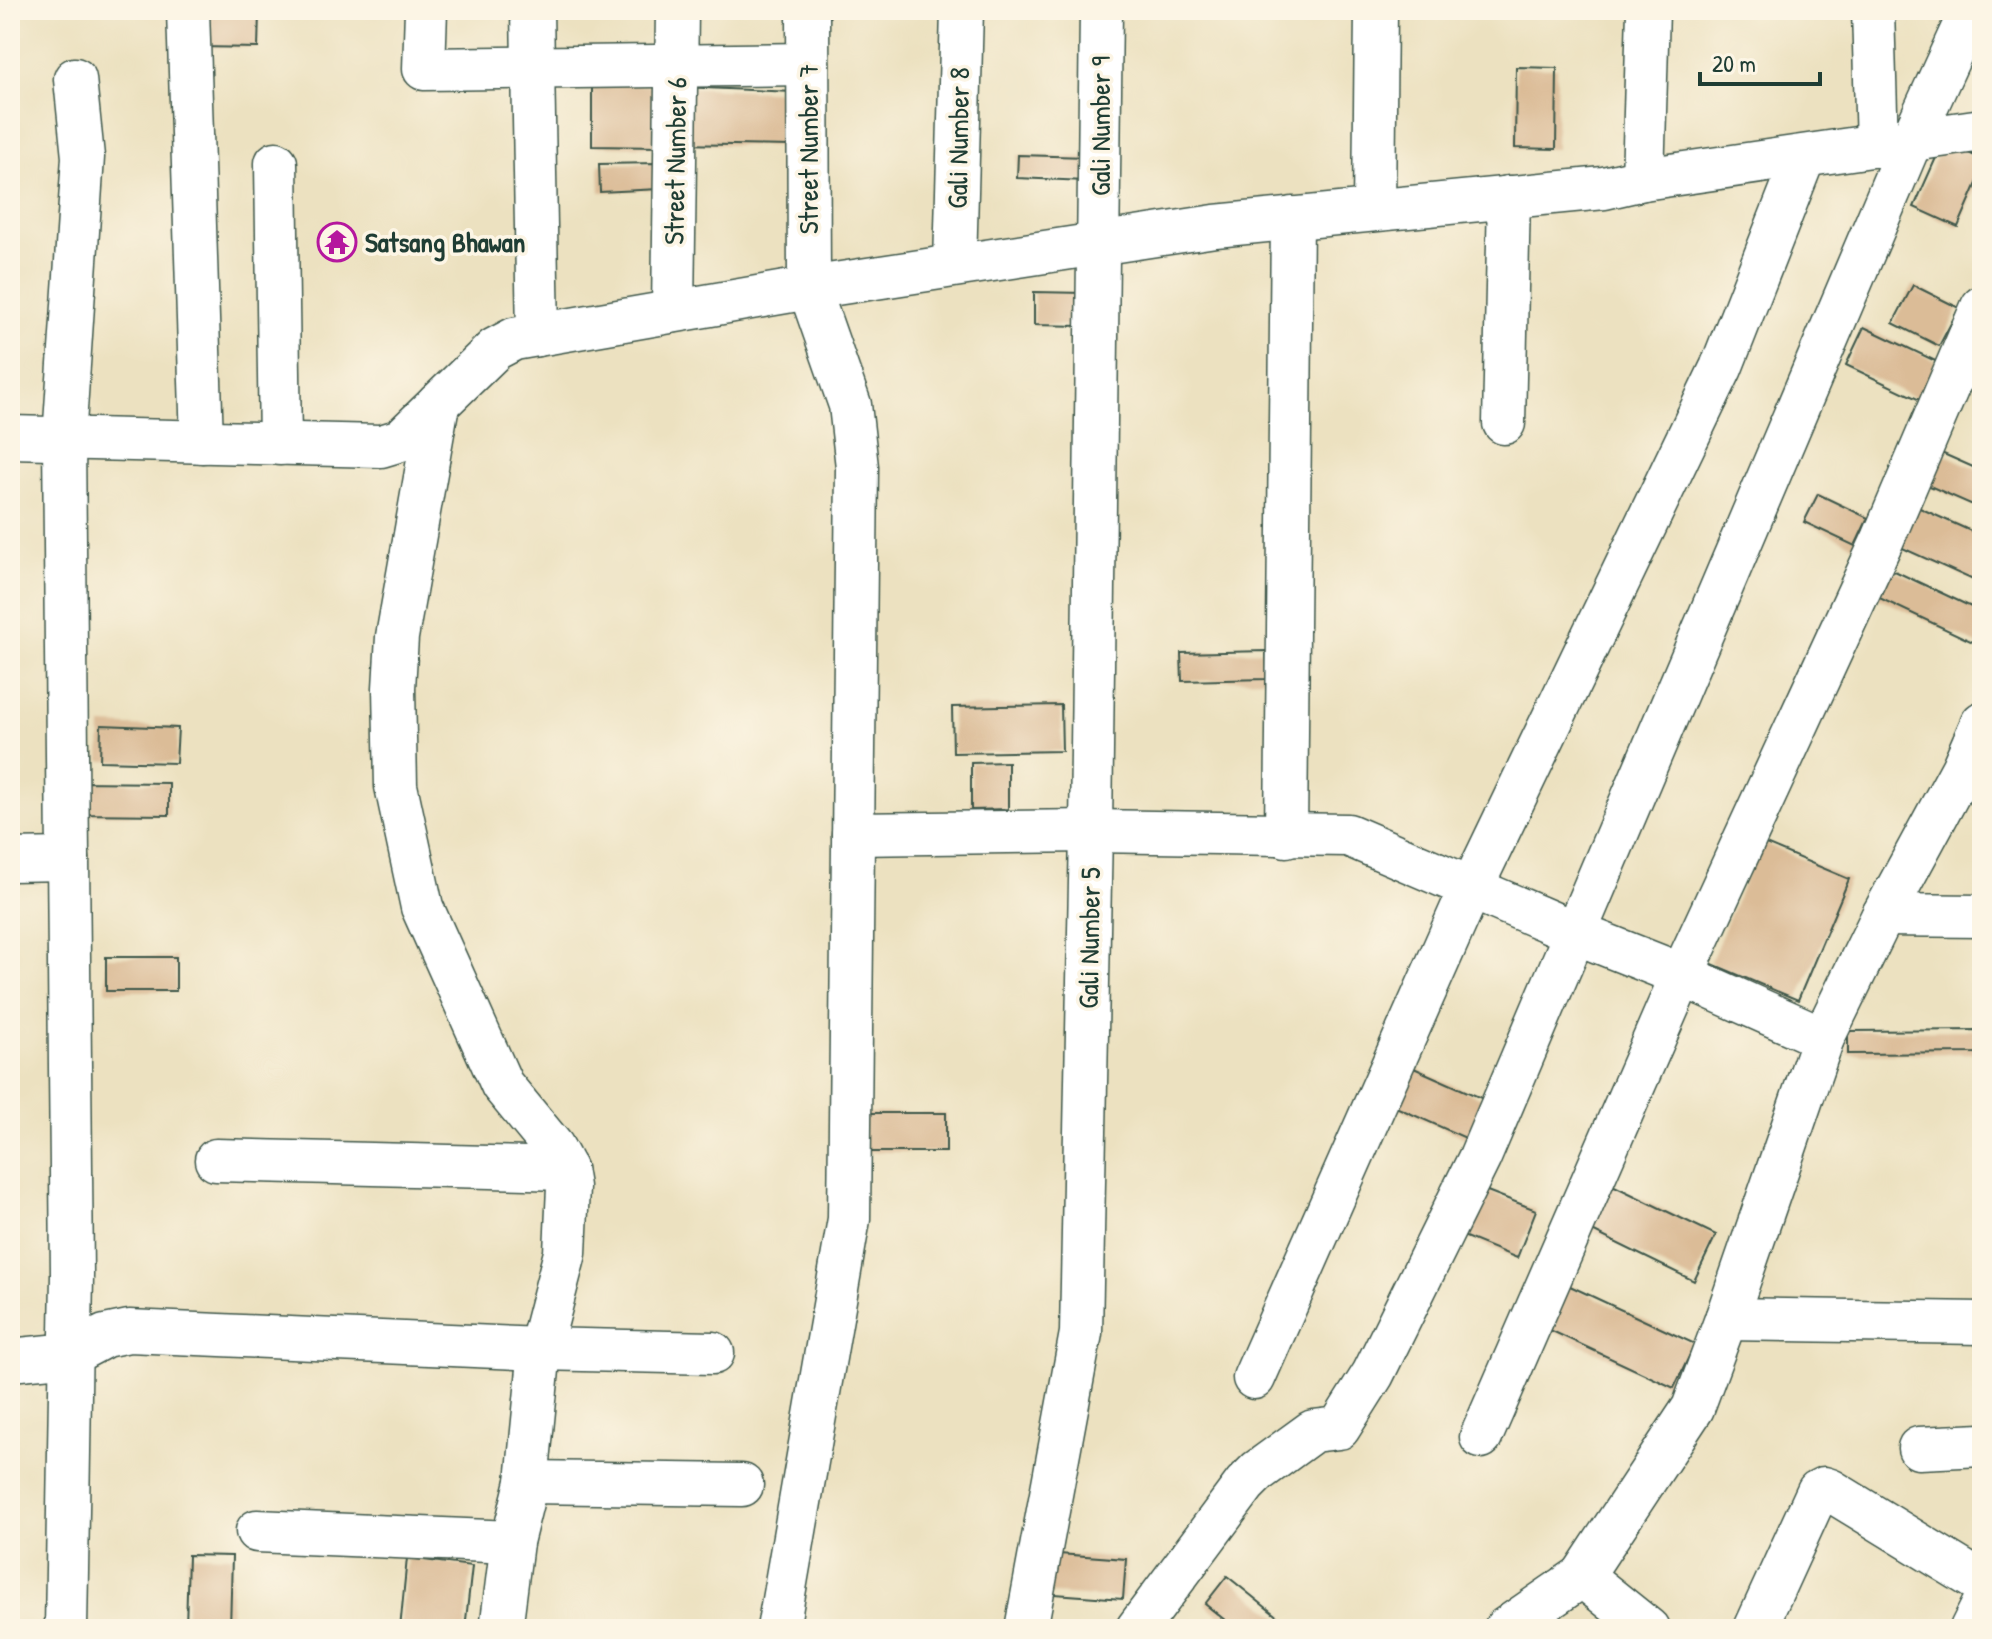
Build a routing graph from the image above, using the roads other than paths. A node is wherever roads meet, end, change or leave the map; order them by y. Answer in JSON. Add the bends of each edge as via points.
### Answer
{"nodes":[{"id":1,"x":188,"y":10,"type":"edge"},
{"id":2,"x":426,"y":10,"type":"edge"},
{"id":3,"x":532,"y":10,"type":"edge"},
{"id":4,"x":677,"y":10,"type":"edge"},
{"id":5,"x":808,"y":10,"type":"edge"},
{"id":6,"x":962,"y":10,"type":"edge"},
{"id":7,"x":1101,"y":10,"type":"edge"},
{"id":8,"x":1376,"y":10,"type":"edge"},
{"id":9,"x":1648,"y":10,"type":"edge"},
{"id":10,"x":1873,"y":10,"type":"edge"},
{"id":11,"x":1971,"y":10,"type":"edge"},
{"id":12,"x":808,"y":64,"type":"junction"},
{"id":13,"x":676,"y":66,"type":"junction"},
{"id":14,"x":533,"y":69,"type":"junction"},
{"id":15,"x":75,"y":79,"type":"dead end"},
{"id":16,"x":1982,"y":130,"type":"edge"},
{"id":17,"x":1894,"y":143,"type":"junction"},
{"id":18,"x":1804,"y":157,"type":"junction"},
{"id":19,"x":276,"y":163,"type":"dead end"},
{"id":20,"x":1643,"y":179,"type":"junction"},
{"id":21,"x":1509,"y":197,"type":"junction"},
{"id":22,"x":1374,"y":210,"type":"junction"},
{"id":23,"x":1292,"y":218,"type":"junction"},
{"id":24,"x":1099,"y":243,"type":"junction"},
{"id":25,"x":955,"y":265,"type":"junction"},
{"id":26,"x":809,"y":288,"type":"junction"},
{"id":27,"x":1982,"y":307,"type":"edge"},
{"id":28,"x":673,"y":311,"type":"junction"},
{"id":29,"x":538,"y":335,"type":"junction"},
{"id":30,"x":438,"y":404,"type":"junction"},
{"id":31,"x":1504,"y":423,"type":"dead end"},
{"id":32,"x":10,"y":437,"type":"edge"},
{"id":33,"x":64,"y":439,"type":"junction"},
{"id":34,"x":202,"y":442,"type":"junction"},
{"id":35,"x":280,"y":444,"type":"junction"},
{"id":36,"x":1982,"y":723,"type":"edge"},
{"id":37,"x":1972,"y":769,"type":"edge"},
{"id":38,"x":1091,"y":831,"type":"junction"},
{"id":39,"x":853,"y":834,"type":"junction"},
{"id":40,"x":1286,"y":836,"type":"junction"},
{"id":41,"x":68,"y":859,"type":"junction"},
{"id":42,"x":10,"y":860,"type":"edge"},
{"id":43,"x":1472,"y":888,"type":"junction"},
{"id":44,"x":1883,"y":915,"type":"junction"},
{"id":45,"x":1982,"y":916,"type":"edge"},
{"id":46,"x":1576,"y":933,"type":"junction"},
{"id":47,"x":1682,"y":975,"type":"junction"},
{"id":48,"x":1823,"y":1038,"type":"junction"},
{"id":49,"x":216,"y":1160,"type":"dead end"},
{"id":50,"x":565,"y":1169,"type":"junction"},
{"id":51,"x":1726,"y":1319,"type":"junction"},
{"id":52,"x":1982,"y":1323,"type":"edge"},
{"id":53,"x":540,"y":1349,"type":"junction"},
{"id":54,"x":713,"y":1353,"type":"dead end"},
{"id":55,"x":71,"y":1354,"type":"junction"},
{"id":56,"x":10,"y":1360,"type":"edge"},
{"id":57,"x":1254,"y":1378,"type":"dead end"},
{"id":58,"x":1481,"y":1437,"type":"dead end"},
{"id":59,"x":1982,"y":1445,"type":"edge"},
{"id":60,"x":1919,"y":1448,"type":"dead end"},
{"id":61,"x":527,"y":1482,"type":"junction"},
{"id":62,"x":742,"y":1485,"type":"dead end"},
{"id":63,"x":257,"y":1531,"type":"dead end"},
{"id":64,"x":512,"y":1542,"type":"junction"},
{"id":65,"x":1582,"y":1576,"type":"junction"},
{"id":66,"x":1982,"y":1583,"type":"edge"},
{"id":67,"x":1982,"y":1607,"type":"edge"},
{"id":68,"x":66,"y":1629,"type":"edge"},
{"id":69,"x":501,"y":1629,"type":"edge"},
{"id":70,"x":778,"y":1629,"type":"edge"},
{"id":71,"x":1026,"y":1629,"type":"edge"},
{"id":72,"x":1137,"y":1629,"type":"edge"},
{"id":73,"x":1505,"y":1629,"type":"edge"},
{"id":74,"x":1648,"y":1629,"type":"edge"},
{"id":75,"x":1755,"y":1629,"type":"edge"},
{"id":76,"x":1971,"y":1629,"type":"edge"}],
"edges":[{"from":1,"to":34,"type":"street"},
{"from":2,"to":14,"type":"street","via":[[424,69]]},
{"from":3,"to":14,"type":"street"},
{"from":4,"to":13,"type":"street","name":"Street Number 6"},
{"from":5,"to":12,"type":"street","name":"Street Number 7"},
{"from":6,"to":25,"type":"street","name":"Gali Number 8"},
{"from":7,"to":24,"type":"street","name":"Gali Number 9"},
{"from":8,"to":22,"type":"street"},
{"from":9,"to":20,"type":"street"},
{"from":10,"to":17,"type":"street"},
{"from":11,"to":17,"type":"street"},
{"from":12,"to":13,"type":"street"},
{"from":12,"to":26,"type":"street","name":"Street Number 7"},
{"from":13,"to":14,"type":"street"},
{"from":13,"to":28,"type":"street","name":"Street Number 6"},
{"from":14,"to":29,"type":"street"},
{"from":15,"to":33,"type":"street","via":[[83,157]]},
{"from":16,"to":17,"type":"street"},
{"from":17,"to":18,"type":"street"},
{"from":17,"to":46,"type":"street"},
{"from":18,"to":20,"type":"street"},
{"from":18,"to":43,"type":"street","via":[[1721,368]]},
{"from":19,"to":35,"type":"street"},
{"from":20,"to":21,"type":"street"},
{"from":21,"to":22,"type":"street"},
{"from":21,"to":31,"type":"street"},
{"from":22,"to":23,"type":"street"},
{"from":23,"to":24,"type":"street"},
{"from":23,"to":40,"type":"street"},
{"from":24,"to":25,"type":"street"},
{"from":24,"to":38,"type":"street","name":"Gali Number 5"},
{"from":25,"to":26,"type":"street"},
{"from":26,"to":28,"type":"street"},
{"from":26,"to":39,"type":"street","name":"Street Number 7","via":[[850,405],[857,467]]},
{"from":27,"to":47,"type":"street","via":[[1883,539]]},
{"from":28,"to":29,"type":"street"},
{"from":29,"to":30,"type":"street","via":[[495,349]]},
{"from":30,"to":35,"type":"street","via":[[401,440],[381,446]]},
{"from":30,"to":50,"type":"street","via":[[397,637],[396,786],[422,907],[502,1085]]},
{"from":32,"to":33,"type":"street"},
{"from":33,"to":34,"type":"street"},
{"from":33,"to":41,"type":"street"},
{"from":34,"to":35,"type":"street"},
{"from":36,"to":37,"type":"street"},
{"from":37,"to":44,"type":"street"},
{"from":38,"to":39,"type":"street"},
{"from":38,"to":40,"type":"street"},
{"from":38,"to":71,"type":"street","name":"Gali Number 5","via":[[1081,1333]]},
{"from":39,"to":70,"type":"street","name":"Street Number 7","via":[[849,1219]]},
{"from":40,"to":43,"type":"street","via":[[1348,835]]},
{"from":41,"to":42,"type":"street"},
{"from":41,"to":55,"type":"street"},
{"from":43,"to":46,"type":"street"},
{"from":43,"to":57,"type":"street"},
{"from":44,"to":45,"type":"street"},
{"from":44,"to":48,"type":"street"},
{"from":46,"to":47,"type":"street"},
{"from":46,"to":72,"type":"street","via":[[1480,1157],[1346,1421],[1339,1428],[1313,1431],[1258,1471]]},
{"from":47,"to":48,"type":"street"},
{"from":47,"to":58,"type":"street"},
{"from":48,"to":51,"type":"street"},
{"from":49,"to":50,"type":"street"},
{"from":50,"to":53,"type":"street","via":[[565,1253]]},
{"from":51,"to":52,"type":"street"},
{"from":51,"to":65,"type":"street","via":[[1693,1408]]},
{"from":53,"to":54,"type":"street"},
{"from":53,"to":55,"type":"street","via":[[129,1331],[105,1336]]},
{"from":53,"to":61,"type":"street"},
{"from":55,"to":56,"type":"street"},
{"from":55,"to":68,"type":"street"},
{"from":59,"to":60,"type":"street"},
{"from":61,"to":62,"type":"street"},
{"from":61,"to":64,"type":"street"},
{"from":63,"to":64,"type":"street"},
{"from":64,"to":69,"type":"street"},
{"from":65,"to":73,"type":"street"},
{"from":65,"to":74,"type":"street"},
{"from":66,"to":75,"type":"street","via":[[1824,1488],[1818,1491]]},
{"from":67,"to":76,"type":"street"}]}
